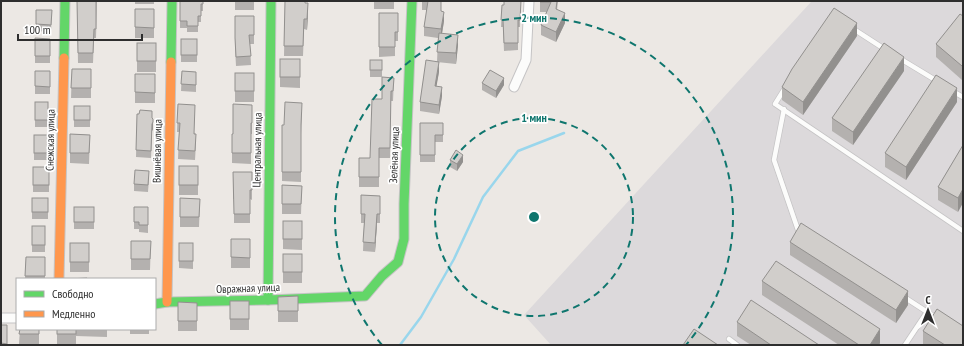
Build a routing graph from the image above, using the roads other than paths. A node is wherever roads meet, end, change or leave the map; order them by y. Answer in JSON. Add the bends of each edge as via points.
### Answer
{"nodes":[{"id":1,"x":65,"y":1,"type":"edge"},
{"id":2,"x":172,"y":1,"type":"edge"},
{"id":3,"x":271,"y":1,"type":"edge"},
{"id":4,"x":412,"y":1,"type":"edge"},
{"id":5,"x":529,"y":1,"type":"edge"},
{"id":6,"x":849,"y":26,"type":"edge"},
{"id":7,"x":890,"y":52,"type":"edge"},
{"id":8,"x":896,"y":56,"type":"edge"},
{"id":9,"x":787,"y":84,"type":"edge"},
{"id":10,"x":943,"y":85,"type":"edge"},
{"id":11,"x":514,"y":87,"type":"dead end"},
{"id":12,"x":950,"y":89,"type":"edge"},
{"id":13,"x":963,"y":97,"type":"edge"},
{"id":14,"x":784,"y":109,"type":"junction"},
{"id":15,"x":963,"y":231,"type":"edge"},
{"id":16,"x":805,"y":234,"type":"edge"},
{"id":17,"x":59,"y":278,"type":"edge"},
{"id":18,"x":365,"y":296,"type":"joint"},
{"id":19,"x":901,"y":296,"type":"edge"},
{"id":20,"x":268,"y":300,"type":"junction"},
{"id":21,"x":167,"y":302,"type":"junction"},
{"id":22,"x":156,"y":304,"type":"edge"},
{"id":23,"x":927,"y":312,"type":"junction"},
{"id":24,"x":1,"y":318,"type":"edge"},
{"id":25,"x":16,"y":318,"type":"edge"},
{"id":26,"x":945,"y":324,"type":"edge"},
{"id":27,"x":729,"y":339,"type":"dead end"},
{"id":28,"x":737,"y":345,"type":"edge"},
{"id":29,"x":905,"y":345,"type":"edge"}],
"edges":[{"from":1,"to":17,"type":"street","name":"Снежская улица"},
{"from":2,"to":21,"type":"street","name":"Вишнёвая улица"},
{"from":3,"to":20,"type":"street","name":"Центральная улица"},
{"from":4,"to":18,"type":"street","name":"Зелёная улица","via":[[404,239],[398,262]]},
{"from":5,"to":11,"type":"street","via":[[526,60]]},
{"from":6,"to":7,"type":"lane"},
{"from":8,"to":10,"type":"lane"},
{"from":9,"to":14,"type":"lane","via":[[775,104]]},
{"from":12,"to":13,"type":"lane"},
{"from":14,"to":15,"type":"lane"},
{"from":14,"to":16,"type":"lane","via":[[774,160],[798,230]]},
{"from":18,"to":20,"type":"street","name":"Овражная улица"},
{"from":19,"to":23,"type":"lane"},
{"from":20,"to":21,"type":"street","name":"Овражная улица"},
{"from":21,"to":22,"type":"street","name":"Овражная улица"},
{"from":23,"to":26,"type":"lane"},
{"from":23,"to":29,"type":"lane"},
{"from":24,"to":25,"type":"street"},
{"from":27,"to":28,"type":"lane"}]}
